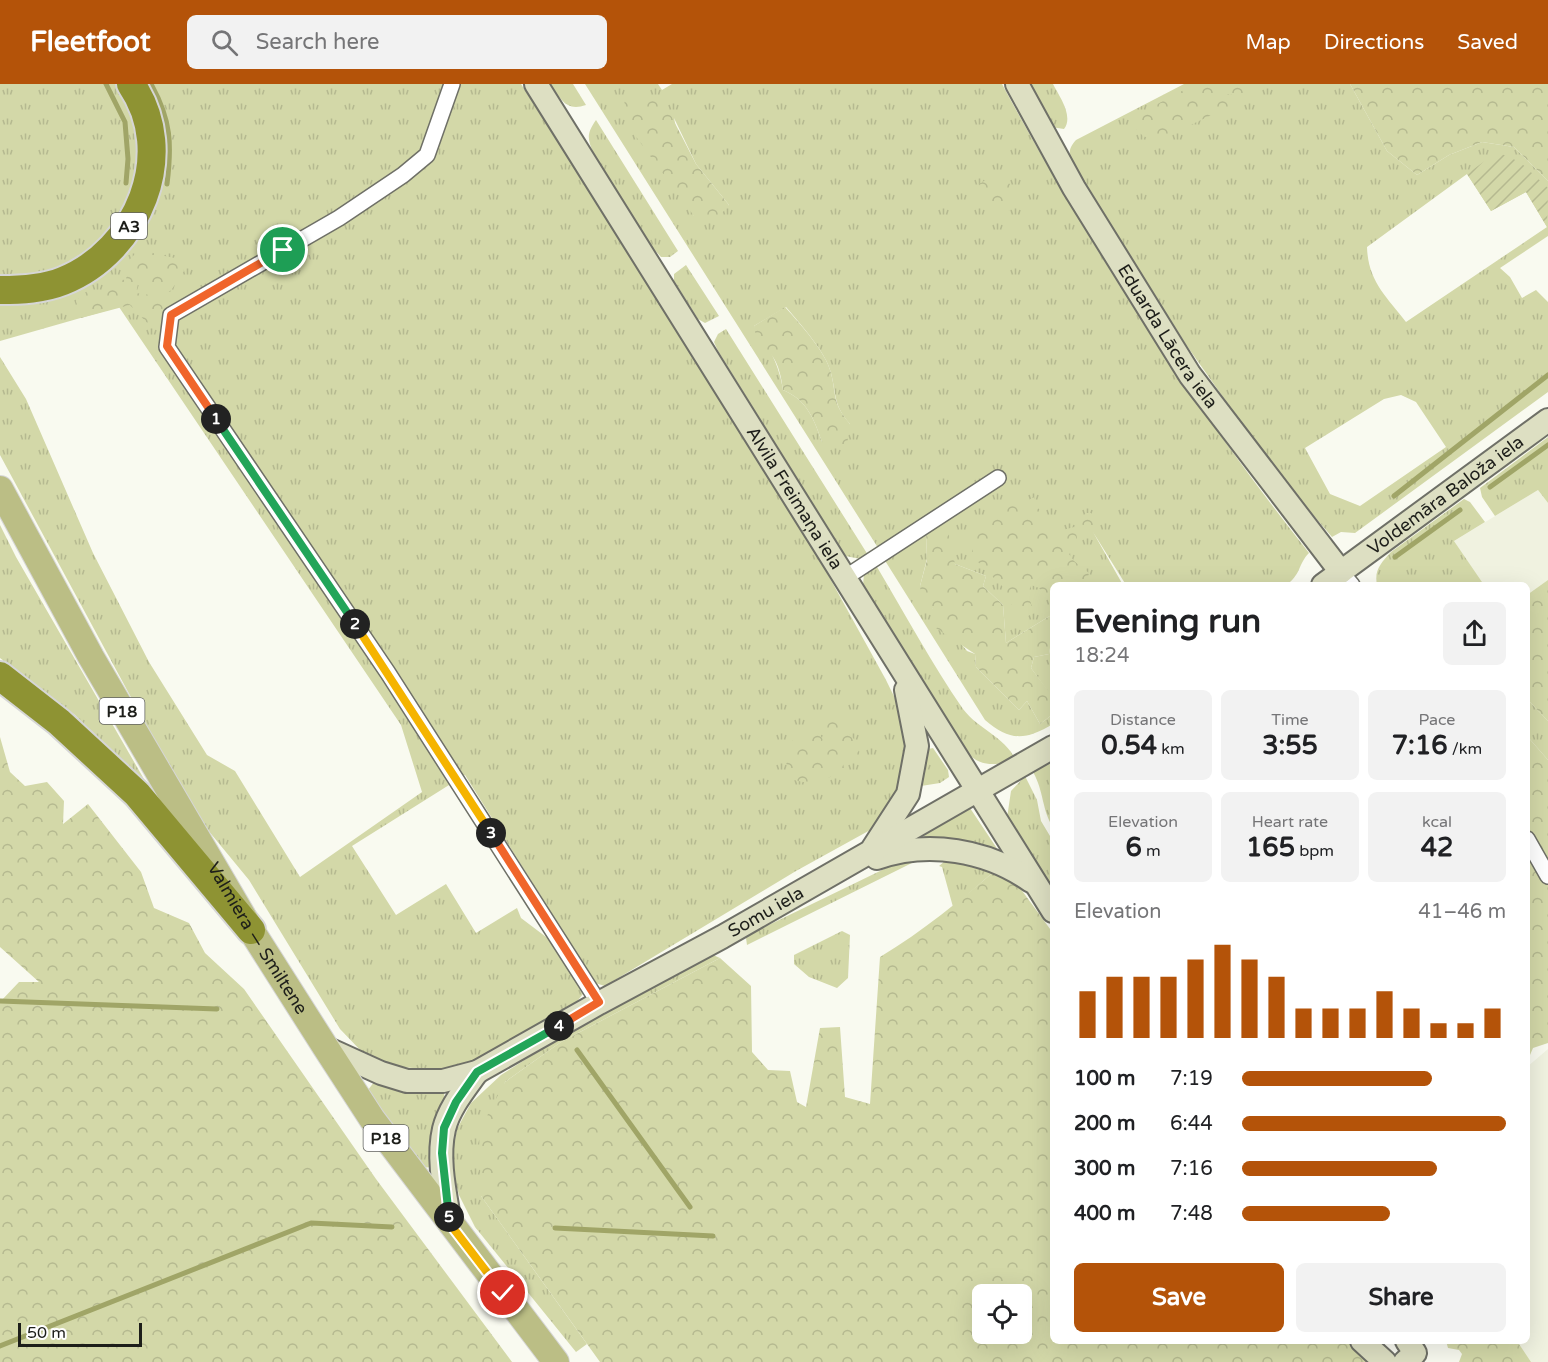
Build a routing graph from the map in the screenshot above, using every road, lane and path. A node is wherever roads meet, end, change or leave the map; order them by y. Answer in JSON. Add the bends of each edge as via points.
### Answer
{"nodes":[{"id":1,"x":131,"y":84,"type":"edge"},
{"id":2,"x":452,"y":84,"type":"edge"},
{"id":3,"x":536,"y":84,"type":"edge"},
{"id":4,"x":1017,"y":84,"type":"edge"},
{"id":5,"x":0,"y":290,"type":"edge"},
{"id":6,"x":1548,"y":420,"type":"edge"},
{"id":7,"x":998,"y":478,"type":"dead end"},
{"id":8,"x":0,"y":489,"type":"edge"},
{"id":9,"x":843,"y":579,"type":"junction"},
{"id":10,"x":1339,"y":581,"type":"edge"},
{"id":11,"x":902,"y":671,"type":"junction"},
{"id":12,"x":0,"y":676,"type":"edge"},
{"id":13,"x":1050,"y":749,"type":"edge"},
{"id":14,"x":977,"y":790,"type":"junction"},
{"id":15,"x":1530,"y":845,"type":"edge"},
{"id":16,"x":869,"y":853,"type":"junction"},
{"id":17,"x":1548,"y":876,"type":"edge"},
{"id":18,"x":820,"y":879,"type":"junction"},
{"id":19,"x":1037,"y":886,"type":"junction"},
{"id":20,"x":1050,"y":906,"type":"edge"},
{"id":21,"x":251,"y":930,"type":"junction"},
{"id":22,"x":599,"y":1002,"type":"junction"},
{"id":23,"x":326,"y":1048,"type":"junction"},
{"id":24,"x":477,"y":1072,"type":"junction"},
{"id":25,"x":450,"y":1224,"type":"junction"},
{"id":26,"x":1365,"y":1344,"type":"edge"},
{"id":27,"x":1409,"y":1344,"type":"edge"},
{"id":28,"x":556,"y":1362,"type":"edge"},
{"id":29,"x":1385,"y":1362,"type":"edge"},
{"id":30,"x":1405,"y":1362,"type":"edge"}],
"edges":[{"from":1,"to":5,"type":"highway","number":"A3","via":[[143,108],[152,152],[151,175],[134,220],[112,247],[76,274],[43,286]]},
{"from":2,"to":22,"type":"street","via":[[427,155],[339,218],[171,315],[167,346],[388,673]]},
{"from":3,"to":9,"type":"main road","name":"Alvila Freimaņa iela"},
{"from":4,"to":10,"type":"main road","name":"Eduarda Lācera iela","via":[[1074,188],[1190,375]]},
{"from":6,"to":10,"type":"main road","name":"Voldemāra Baloža iela"},
{"from":7,"to":9,"type":"street"},
{"from":8,"to":21,"type":"main road","name":"Valmiera — Smiltene","number":"P18","via":[[68,618]]},
{"from":9,"to":11,"type":"main road","name":"Alvila Freimaņa iela"},
{"from":11,"to":14,"type":"main road","name":"Alvila Freimaņa iela"},
{"from":11,"to":16,"type":"main road","via":[[915,725],[916,755],[909,794]]},
{"from":12,"to":21,"type":"highway","via":[[59,722],[137,794]]},
{"from":13,"to":14,"type":"main road","name":"Somu iela"},
{"from":14,"to":16,"type":"main road","name":"Somu iela"},
{"from":14,"to":19,"type":"main road","name":"Alvila Freimaņa iela"},
{"from":15,"to":17,"type":"street"},
{"from":16,"to":18,"type":"main road","name":"Somu iela"},
{"from":18,"to":19,"type":"main road","via":[[890,853],[922,848],[982,856],[1011,867]]},
{"from":18,"to":22,"type":"main road","name":"Somu iela","via":[[723,937]]},
{"from":19,"to":20,"type":"main road","name":"Alvila Freimaņa iela"},
{"from":21,"to":23,"type":"main road","name":"Valmiera — Smiltene","number":"P18"},
{"from":22,"to":24,"type":"main road","name":"Somu iela"},
{"from":23,"to":24,"type":"main road","via":[[407,1081],[443,1081]]},
{"from":23,"to":25,"type":"main road","name":"Valmiera — Smiltene","number":"P18","via":[[372,1119]]},
{"from":24,"to":25,"type":"main road","via":[[444,1128],[443,1178]]},
{"from":25,"to":28,"type":"main road","name":"Valmiera — Smiltene","number":"P18"},
{"from":26,"to":29,"type":"main road"},
{"from":27,"to":30,"type":"main road","via":[[1415,1353]]}]}
